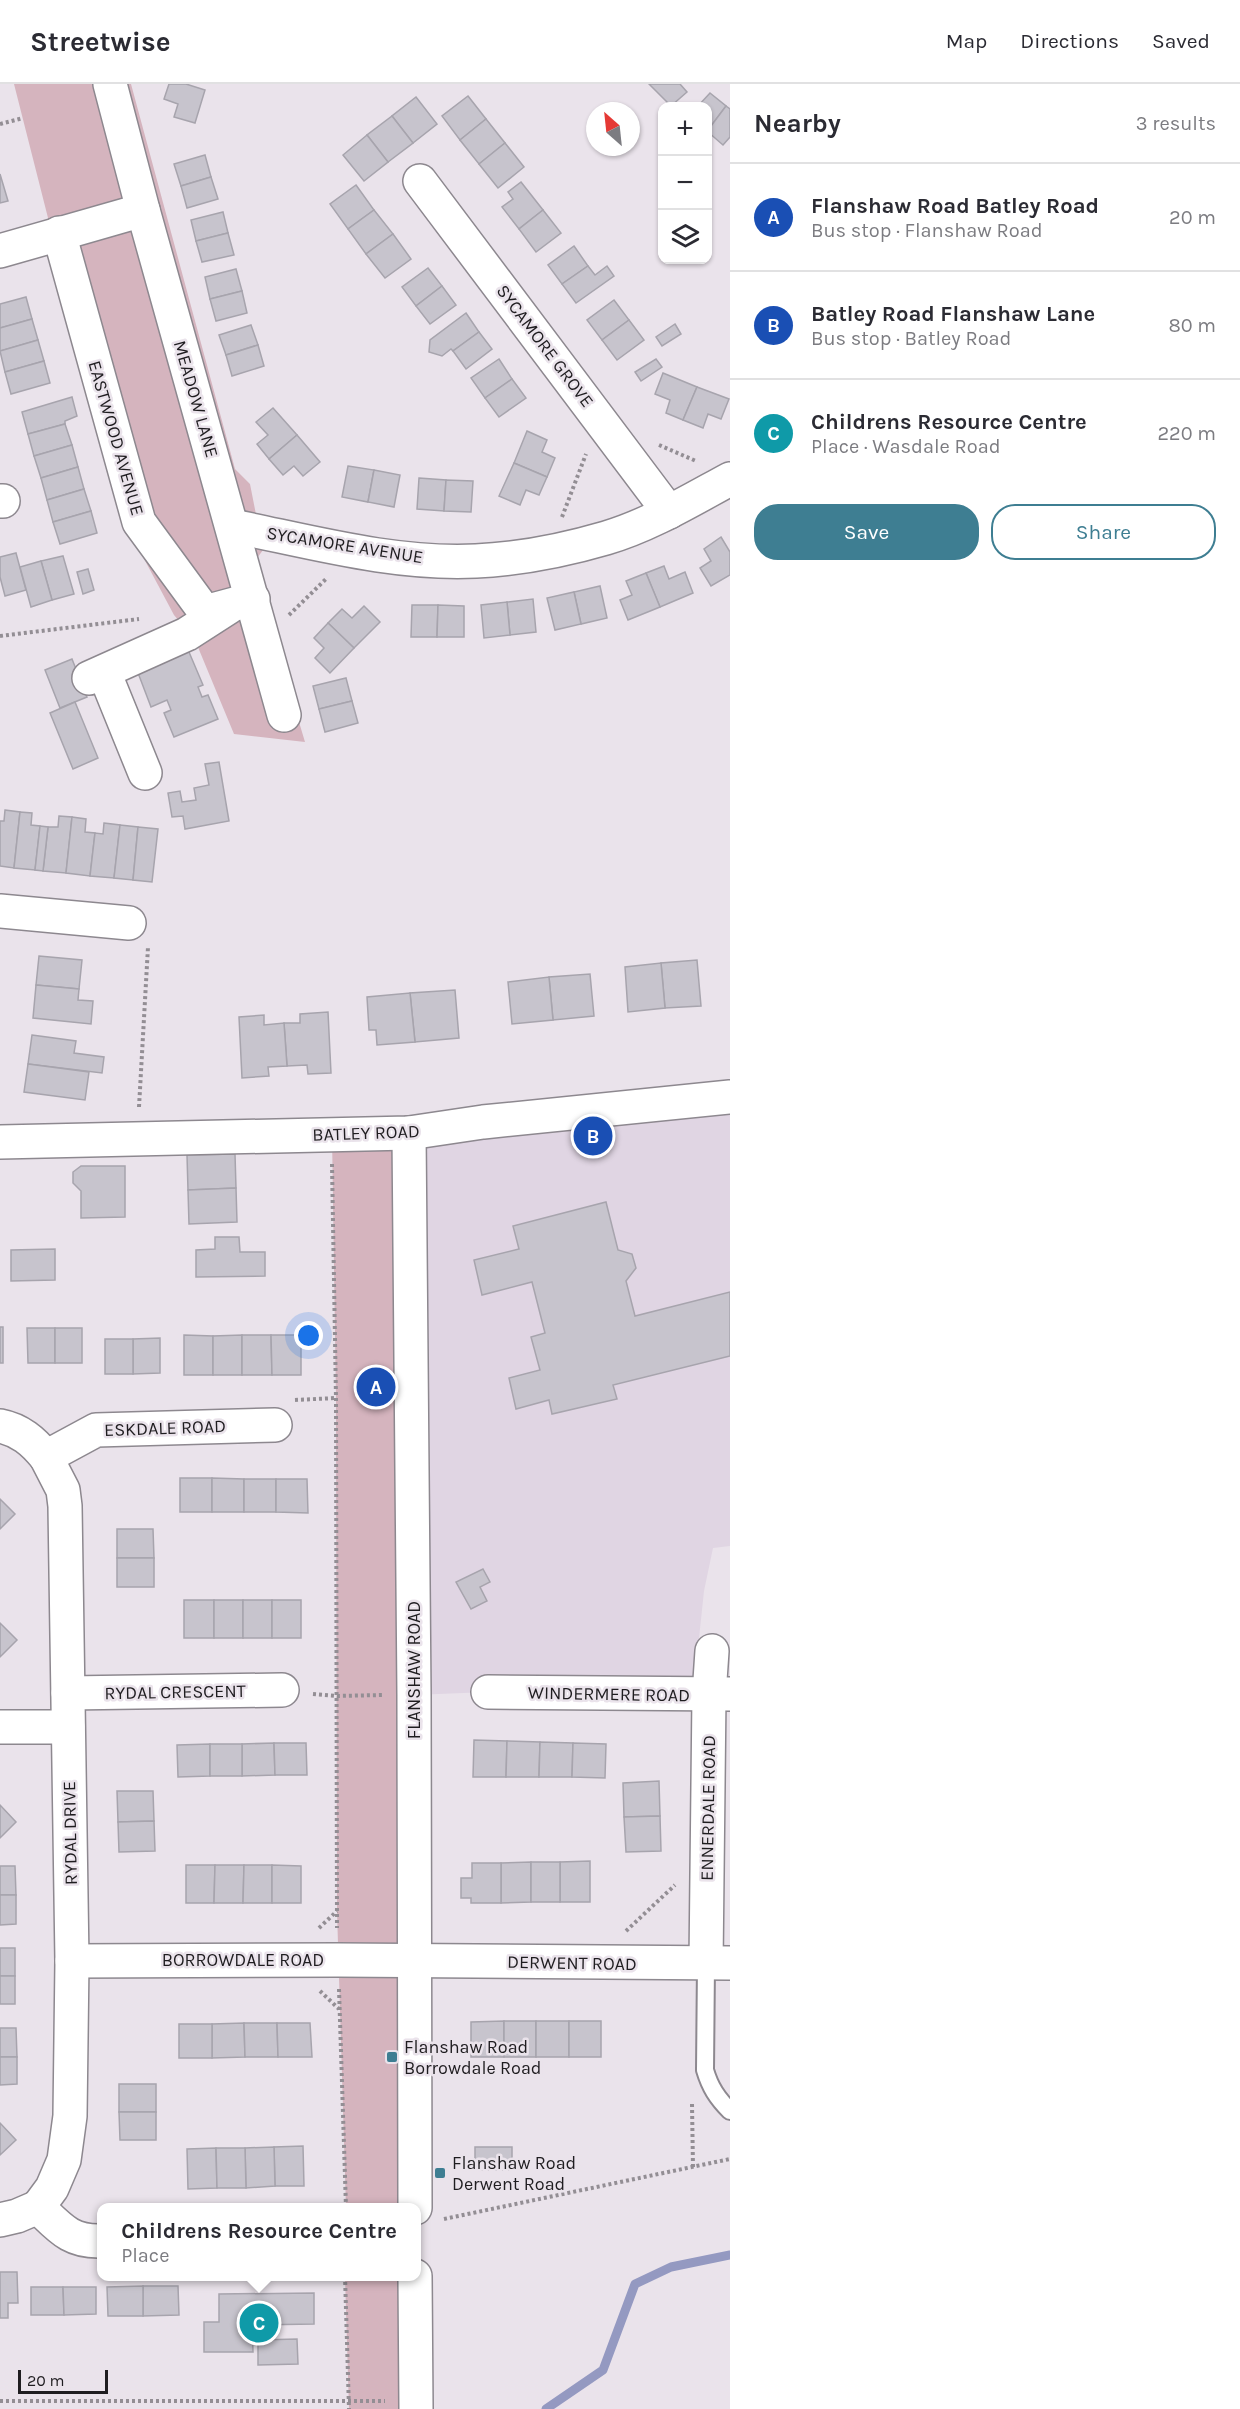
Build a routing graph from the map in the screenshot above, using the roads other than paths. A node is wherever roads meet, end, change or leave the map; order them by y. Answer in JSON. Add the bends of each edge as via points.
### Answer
{"nodes":[{"id":1,"x":110,"y":84,"type":"edge"},
{"id":2,"x":420,"y":181,"type":"dead end"},
{"id":3,"x":143,"y":210,"type":"junction"},
{"id":4,"x":59,"y":234,"type":"junction"},
{"id":5,"x":0,"y":250,"type":"edge"},
{"id":6,"x":730,"y":479,"type":"edge"},
{"id":7,"x":669,"y":512,"type":"junction"},
{"id":8,"x":232,"y":526,"type":"junction"},
{"id":9,"x":244,"y":602,"type":"junction"},
{"id":10,"x":284,"y":714,"type":"dead end"},
{"id":11,"x":146,"y":773,"type":"dead end"},
{"id":12,"x":0,"y":911,"type":"edge"},
{"id":13,"x":139,"y":931,"type":"road end"},
{"id":14,"x":730,"y":1097,"type":"edge"},
{"id":15,"x":409,"y":1133,"type":"junction"},
{"id":16,"x":0,"y":1142,"type":"edge"},
{"id":17,"x":275,"y":1425,"type":"dead end"},
{"id":18,"x":0,"y":1426,"type":"edge"},
{"id":19,"x":46,"y":1457,"type":"junction"},
{"id":20,"x":712,"y":1651,"type":"dead end"},
{"id":21,"x":282,"y":1690,"type":"road end"},
{"id":22,"x":488,"y":1692,"type":"dead end"},
{"id":23,"x":68,"y":1693,"type":"junction"},
{"id":24,"x":720,"y":1695,"type":"edge"},
{"id":25,"x":68,"y":1727,"type":"junction"},
{"id":26,"x":0,"y":1728,"type":"edge"},
{"id":27,"x":72,"y":1961,"type":"junction"},
{"id":28,"x":414,"y":1961,"type":"junction"},
{"id":29,"x":718,"y":1964,"type":"edge"},
{"id":30,"x":730,"y":2111,"type":"edge"},
{"id":31,"x":38,"y":2207,"type":"junction"},
{"id":32,"x":427,"y":2214,"type":"edge"},
{"id":33,"x":0,"y":2220,"type":"edge"},
{"id":34,"x":97,"y":2241,"type":"edge"},
{"id":35,"x":415,"y":2281,"type":"edge"},
{"id":36,"x":416,"y":2405,"type":"edge"}],
"edges":[{"from":1,"to":3,"type":"street","name":"MEADOW LANE"},
{"from":2,"to":7,"type":"street","name":"SYCAMORE GROVE"},
{"from":3,"to":4,"type":"street"},
{"from":3,"to":8,"type":"street","name":"MEADOW LANE"},
{"from":4,"to":5,"type":"street"},
{"from":4,"to":9,"type":"street","name":"EASTWOOD AVENUE","via":[[139,522],[205,612]]},
{"from":6,"to":7,"type":"street","name":"SYCAMORE AVENUE"},
{"from":7,"to":8,"type":"street","name":"SYCAMORE AVENUE","via":[[608,537],[549,552],[476,561],[418,559],[355,550]]},
{"from":8,"to":9,"type":"street","name":"MEADOW LANE"},
{"from":9,"to":10,"type":"street","name":"MEADOW LANE","via":[[264,639]]},
{"from":9,"to":11,"type":"street","via":[[187,634],[97,675]]},
{"from":12,"to":13,"type":"street"},
{"from":14,"to":15,"type":"street","name":"BATLEY ROAD"},
{"from":15,"to":16,"type":"street","name":"BATLEY ROAD"},
{"from":15,"to":28,"type":"street","name":"FLANSHAW ROAD"},
{"from":17,"to":19,"type":"street","name":"ESKDALE ROAD","via":[[96,1430]]},
{"from":18,"to":19,"type":"street","via":[[32,1440]]},
{"from":19,"to":23,"type":"street","name":"RYDAL DRIVE","via":[[63,1490],[65,1506]]},
{"from":20,"to":24,"type":"street","name":"ENNERDALE ROAD"},
{"from":21,"to":23,"type":"street","name":"RYDAL CRESCENT"},
{"from":22,"to":24,"type":"street","name":"WINDERMERE ROAD"},
{"from":23,"to":25,"type":"street","name":"RYDAL DRIVE"},
{"from":24,"to":29,"type":"street","name":"ENNERDALE ROAD","via":[[707,1854]]},
{"from":25,"to":26,"type":"street"},
{"from":25,"to":27,"type":"street","name":"RYDAL DRIVE"},
{"from":27,"to":28,"type":"street","name":"BORROWDALE ROAD"},
{"from":27,"to":31,"type":"street","name":"RYDAL DRIVE","via":[[68,2137],[64,2160],[52,2188]]},
{"from":28,"to":29,"type":"street","name":"DERWENT ROAD"},
{"from":28,"to":32,"type":"street","name":"FLANSHAW ROAD"},
{"from":29,"to":30,"type":"lane","via":[[705,2070],[709,2086]]},
{"from":31,"to":33,"type":"street"},
{"from":31,"to":34,"type":"street","via":[[65,2233],[83,2242]]},
{"from":35,"to":36,"type":"street"}]}
